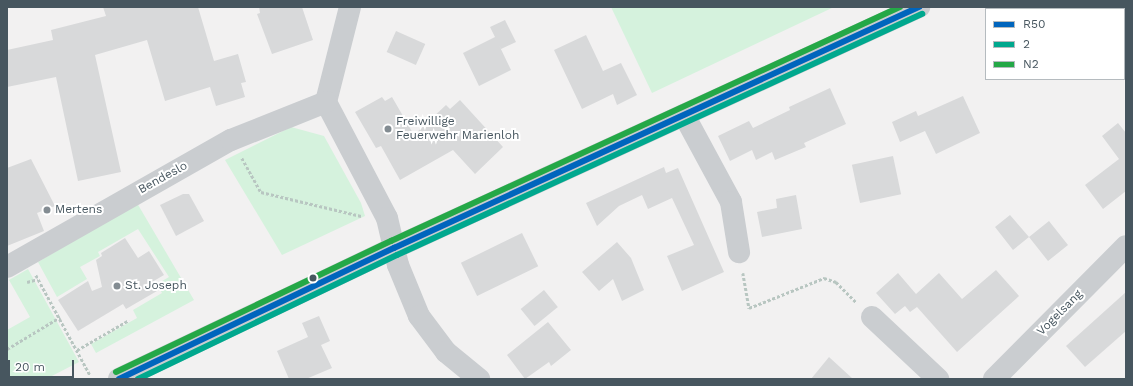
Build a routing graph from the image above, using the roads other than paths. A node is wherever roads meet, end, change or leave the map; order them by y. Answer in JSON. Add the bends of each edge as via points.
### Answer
{"nodes":[{"id":1,"x":350,"y":7,"type":"edge"},
{"id":2,"x":919,"y":7,"type":"edge"},
{"id":3,"x":326,"y":102,"type":"junction"},
{"id":4,"x":684,"y":116,"type":"junction"},
{"id":5,"x":1126,"y":246,"type":"edge"},
{"id":6,"x":394,"y":248,"type":"junction"},
{"id":7,"x":739,"y":252,"type":"road end"},
{"id":8,"x":7,"y":267,"type":"edge"},
{"id":9,"x":872,"y":317,"type":"road end"},
{"id":10,"x":129,"y":377,"type":"edge"},
{"id":11,"x":479,"y":379,"type":"edge"},
{"id":12,"x":938,"y":379,"type":"edge"},
{"id":13,"x":994,"y":379,"type":"edge"}],
"edges":[{"from":1,"to":3,"type":"street"},
{"from":2,"to":4,"type":"street"},
{"from":3,"to":6,"type":"street","via":[[387,218]]},
{"from":3,"to":8,"type":"street","name":"Bendeslo","via":[[232,140]]},
{"from":4,"to":6,"type":"street"},
{"from":4,"to":7,"type":"street","via":[[731,202]]},
{"from":5,"to":13,"type":"street","name":"Vogelsang"},
{"from":6,"to":10,"type":"street"},
{"from":6,"to":11,"type":"street","via":[[419,316],[446,352]]},
{"from":9,"to":12,"type":"street"}]}
